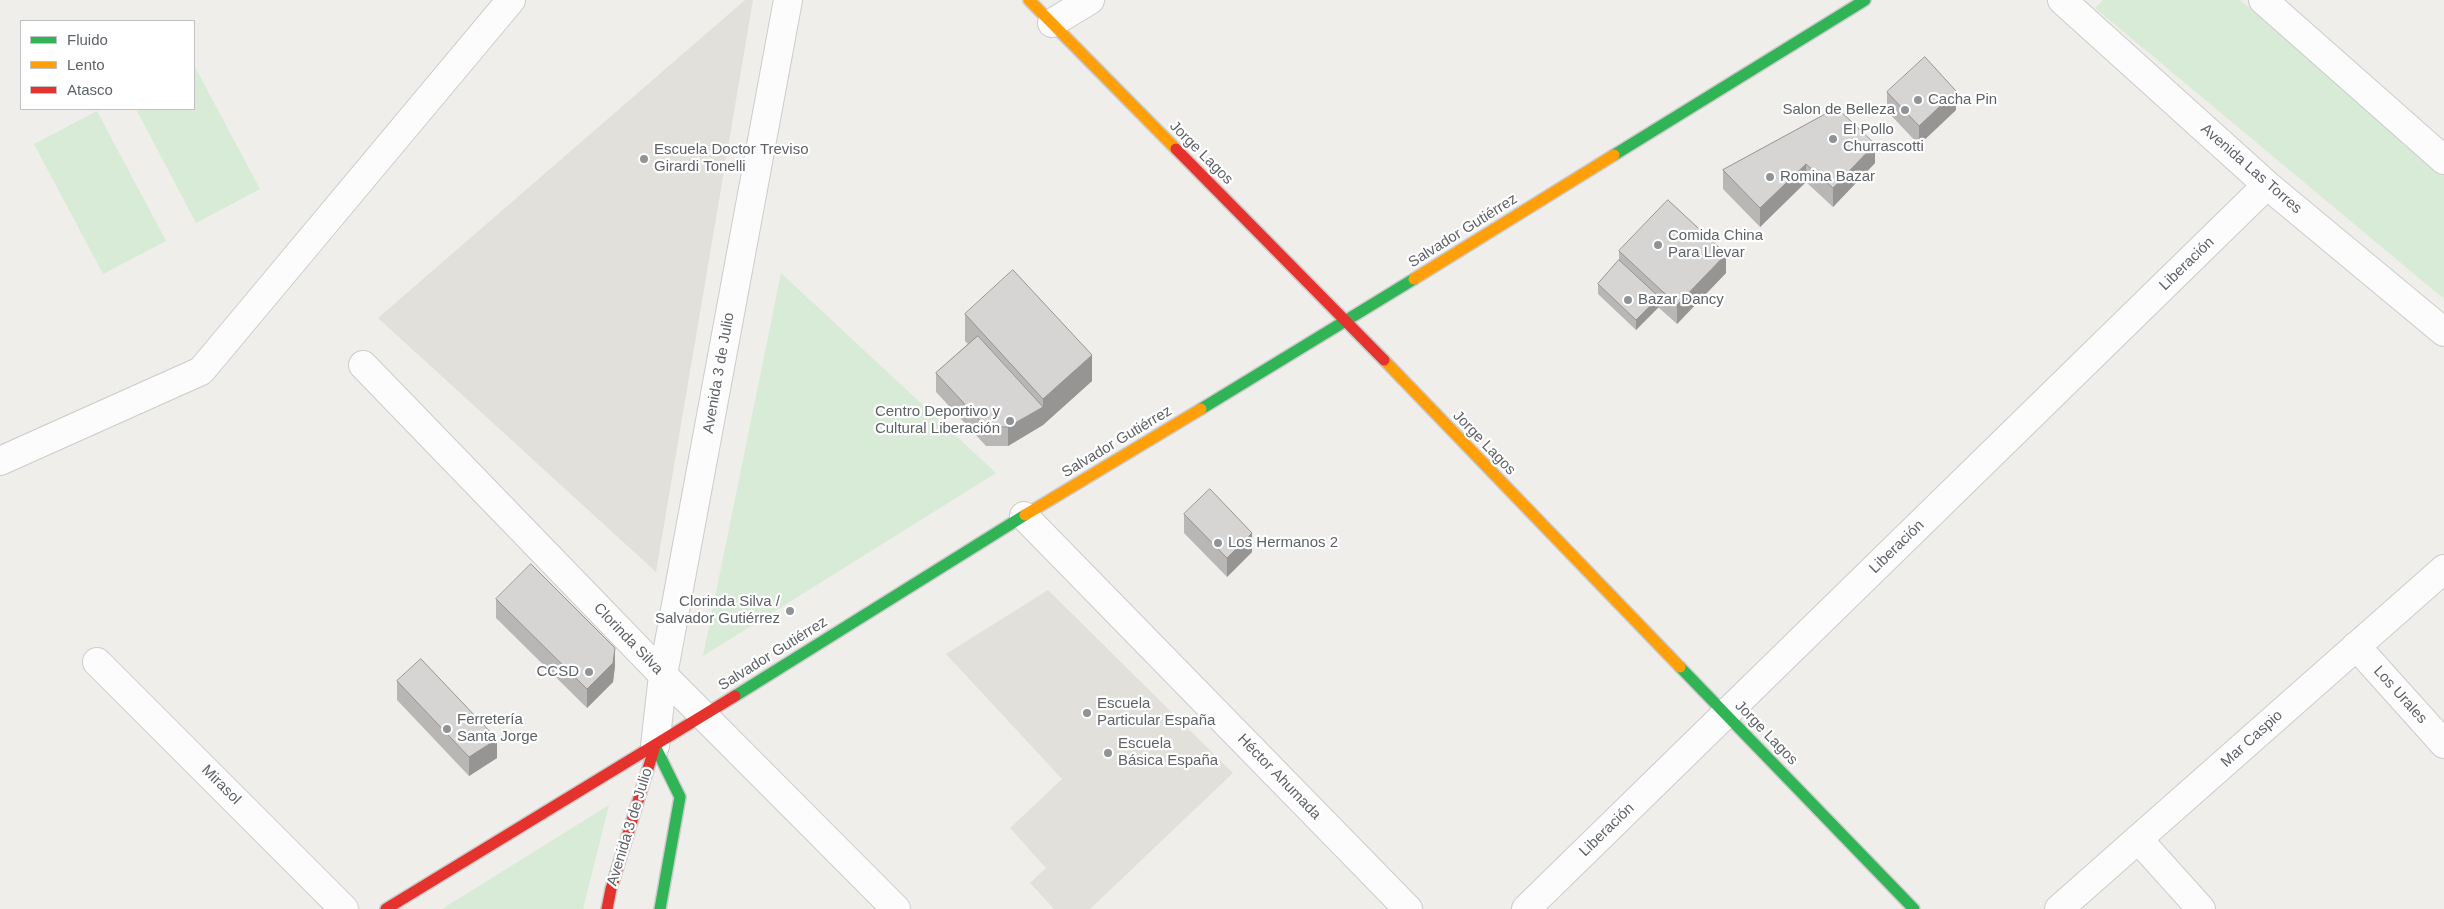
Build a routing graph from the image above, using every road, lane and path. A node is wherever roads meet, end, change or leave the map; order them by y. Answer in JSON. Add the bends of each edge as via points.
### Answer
{"nodes":[{"id":1,"x":511,"y":0,"type":"edge"},
{"id":2,"x":788,"y":0,"type":"edge"},
{"id":3,"x":1029,"y":0,"type":"edge"},
{"id":4,"x":1090,"y":0,"type":"edge"},
{"id":5,"x":1865,"y":0,"type":"edge"},
{"id":6,"x":2062,"y":0,"type":"edge"},
{"id":7,"x":2263,"y":0,"type":"edge"},
{"id":8,"x":1052,"y":23,"type":"junction"},
{"id":9,"x":2443,"y":158,"type":"edge"},
{"id":10,"x":2267,"y":186,"type":"junction"},
{"id":11,"x":1346,"y":321,"type":"junction"},
{"id":12,"x":2444,"y":332,"type":"edge"},
{"id":13,"x":363,"y":365,"type":"dead end"},
{"id":14,"x":0,"y":461,"type":"edge"},
{"id":15,"x":1024,"y":516,"type":"junction"},
{"id":16,"x":2444,"y":568,"type":"edge"},
{"id":17,"x":2356,"y":646,"type":"junction"},
{"id":18,"x":97,"y":662,"type":"dead end"},
{"id":19,"x":663,"y":674,"type":"junction"},
{"id":20,"x":1726,"y":714,"type":"junction"},
{"id":21,"x":703,"y":715,"type":"junction"},
{"id":22,"x":2444,"y":744,"type":"edge"},
{"id":23,"x":655,"y":746,"type":"junction"},
{"id":24,"x":2138,"y":839,"type":"junction"},
{"id":25,"x":344,"y":909,"type":"edge"},
{"id":26,"x":386,"y":909,"type":"edge"},
{"id":27,"x":607,"y":909,"type":"edge"},
{"id":28,"x":660,"y":909,"type":"edge"},
{"id":29,"x":896,"y":909,"type":"edge"},
{"id":30,"x":1408,"y":909,"type":"edge"},
{"id":31,"x":1526,"y":909,"type":"edge"},
{"id":32,"x":1914,"y":909,"type":"edge"},
{"id":33,"x":2059,"y":909,"type":"edge"},
{"id":34,"x":2200,"y":909,"type":"edge"}],
"edges":[{"from":1,"to":14,"type":"street","via":[[201,371]]},
{"from":2,"to":19,"type":"street","name":"Avenida 3 de Julio"},
{"from":3,"to":8,"type":"main road","name":"Jorge Lagos"},
{"from":4,"to":8,"type":"street"},
{"from":5,"to":11,"type":"main road","name":"Salvador Gutiérrez"},
{"from":6,"to":10,"type":"street","name":"Avenida Las Torres"},
{"from":7,"to":9,"type":"street"},
{"from":8,"to":11,"type":"main road","name":"Jorge Lagos"},
{"from":10,"to":12,"type":"street","name":"Avenida Las Torres"},
{"from":10,"to":20,"type":"street","name":"Liberación"},
{"from":11,"to":15,"type":"main road","name":"Salvador Gutiérrez"},
{"from":11,"to":20,"type":"main road","name":"Jorge Lagos"},
{"from":13,"to":19,"type":"street","name":"Clorinda Silva"},
{"from":15,"to":21,"type":"main road","name":"Salvador Gutiérrez"},
{"from":15,"to":30,"type":"street","name":"Héctor Ahumada"},
{"from":16,"to":17,"type":"street","name":"Mar Caspio"},
{"from":17,"to":22,"type":"street","name":"Los Urales"},
{"from":17,"to":24,"type":"street","name":"Mar Caspio"},
{"from":18,"to":25,"type":"street","name":"Mirasol"},
{"from":19,"to":21,"type":"street","name":"Clorinda Silva"},
{"from":19,"to":23,"type":"street","name":"Avenida 3 de Julio"},
{"from":20,"to":31,"type":"street","name":"Liberación"},
{"from":20,"to":32,"type":"main road","name":"Jorge Lagos"},
{"from":21,"to":23,"type":"main road","name":"Salvador Gutiérrez"},
{"from":21,"to":29,"type":"street","name":"Clorinda Silva"},
{"from":23,"to":26,"type":"main road","name":"Salvador Gutiérrez"},
{"from":23,"to":27,"type":"main road","name":"Avenida 3 de Julio"},
{"from":23,"to":28,"type":"main road","name":"Avenida 3 de Julio","via":[[680,797]]},
{"from":24,"to":33,"type":"street","name":"Mar Caspio"},
{"from":24,"to":34,"type":"street"}]}
